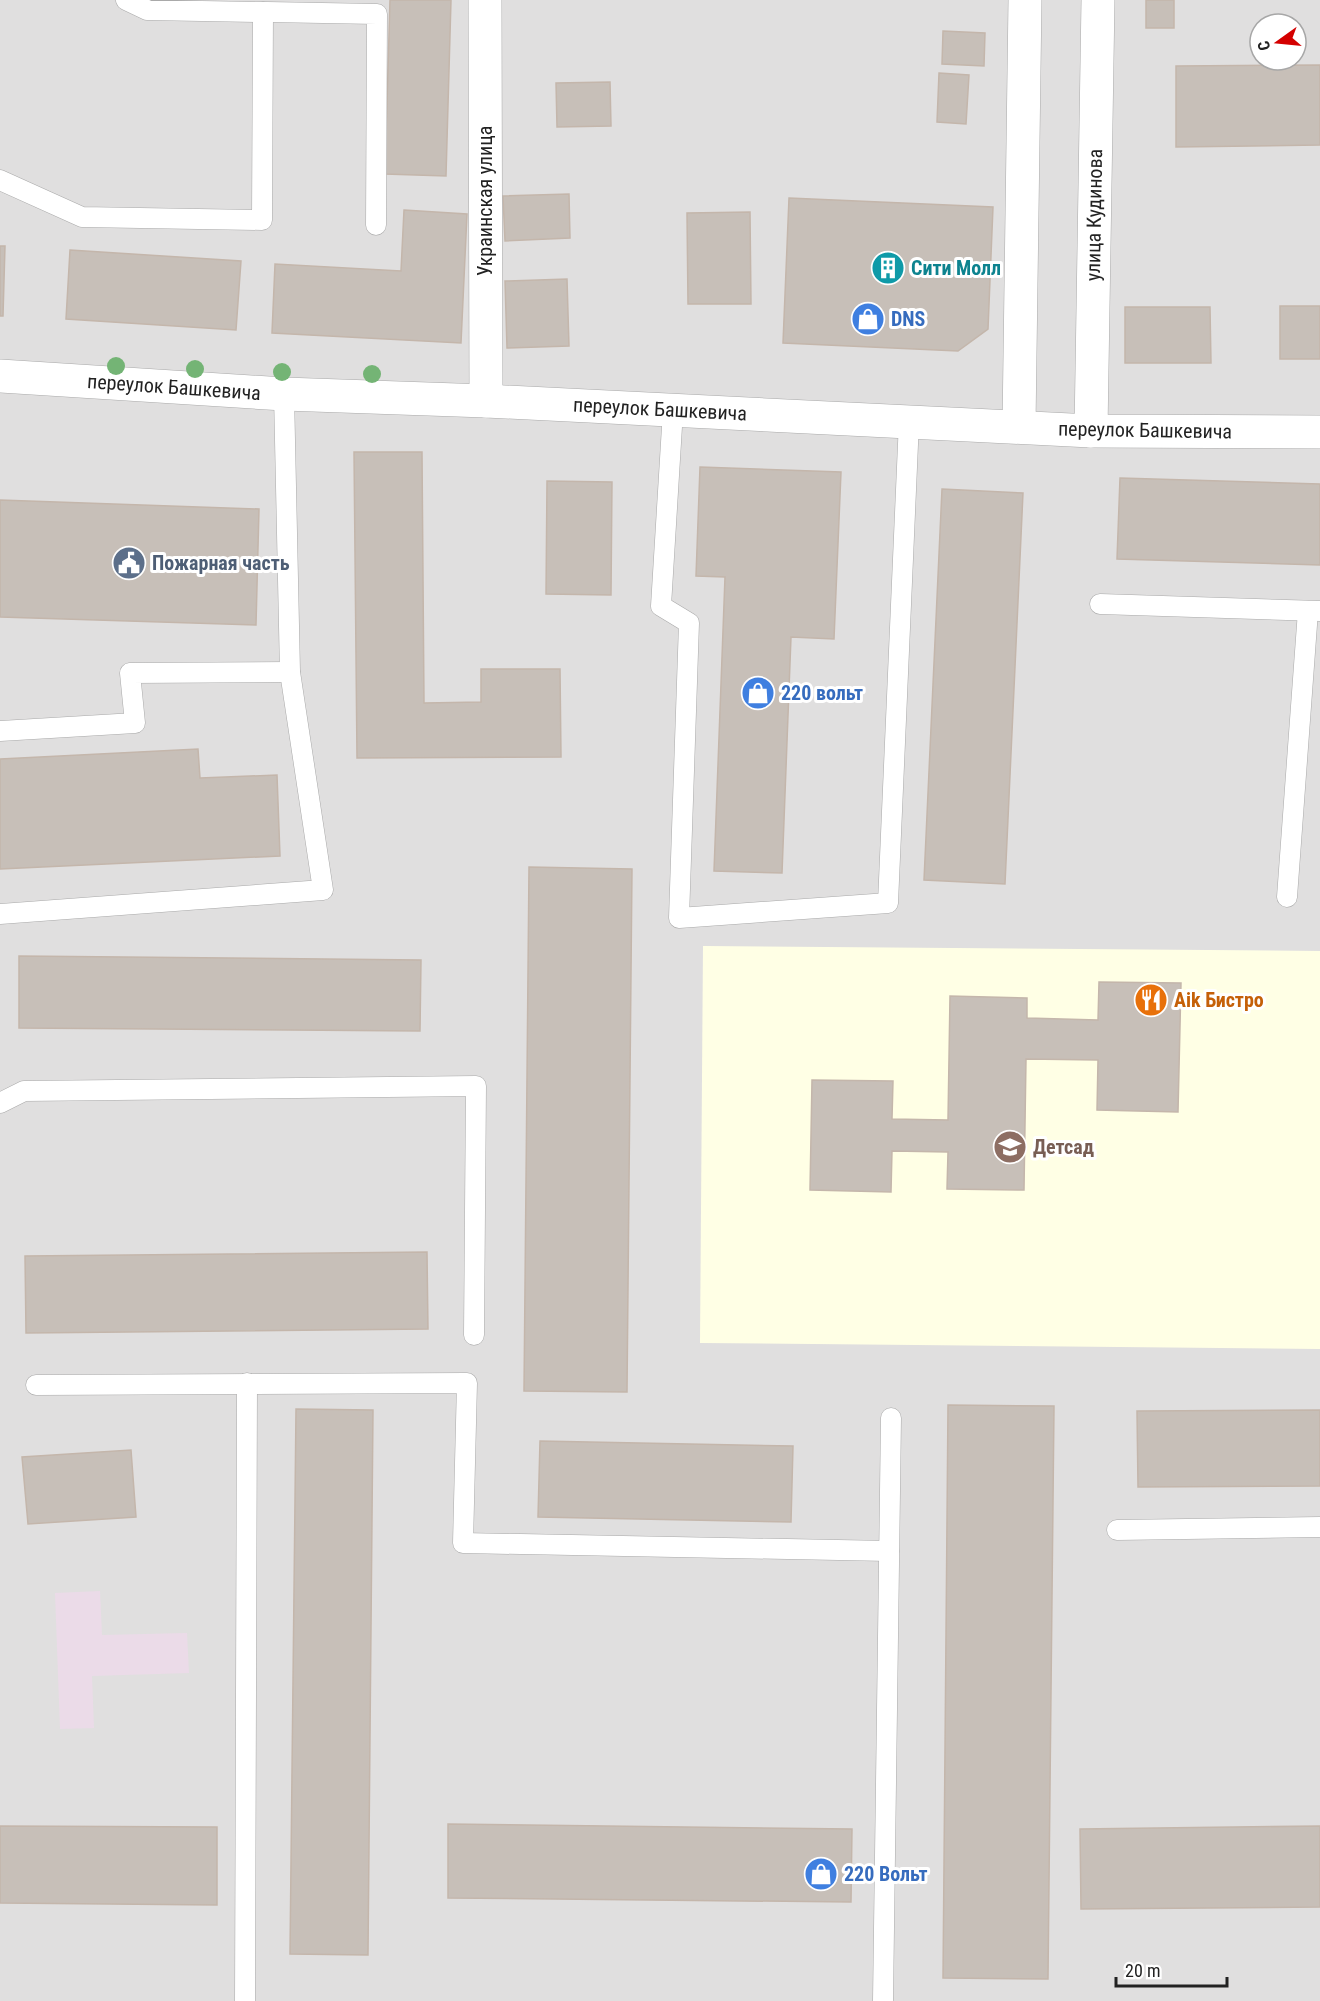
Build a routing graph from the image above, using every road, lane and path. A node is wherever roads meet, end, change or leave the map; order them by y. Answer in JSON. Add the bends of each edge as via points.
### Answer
{"nodes":[{"id":1,"x":126,"y":0,"type":"edge"},
{"id":2,"x":485,"y":0,"type":"edge"},
{"id":3,"x":1025,"y":0,"type":"edge"},
{"id":4,"x":1098,"y":0,"type":"edge"},
{"id":5,"x":262,"y":12,"type":"junction"},
{"id":6,"x":0,"y":180,"type":"edge"},
{"id":7,"x":376,"y":225,"type":"dead end"},
{"id":8,"x":0,"y":376,"type":"edge"},
{"id":9,"x":284,"y":394,"type":"junction"},
{"id":10,"x":486,"y":401,"type":"junction"},
{"id":11,"x":673,"y":410,"type":"junction"},
{"id":12,"x":909,"y":421,"type":"junction"},
{"id":13,"x":1019,"y":426,"type":"junction"},
{"id":14,"x":1090,"y":430,"type":"junction"},
{"id":15,"x":1320,"y":432,"type":"edge"},
{"id":16,"x":1100,"y":604,"type":"dead end"},
{"id":17,"x":1314,"y":611,"type":"edge"},
{"id":18,"x":290,"y":672,"type":"junction"},
{"id":19,"x":0,"y":731,"type":"edge"},
{"id":20,"x":1287,"y":897,"type":"dead end"},
{"id":21,"x":0,"y":914,"type":"edge"},
{"id":22,"x":0,"y":1103,"type":"edge"},
{"id":23,"x":474,"y":1335,"type":"dead end"},
{"id":24,"x":247,"y":1383,"type":"junction"},
{"id":25,"x":36,"y":1385,"type":"dead end"},
{"id":26,"x":891,"y":1418,"type":"dead end"},
{"id":27,"x":1320,"y":1527,"type":"edge"},
{"id":28,"x":1117,"y":1530,"type":"dead end"},
{"id":29,"x":890,"y":1551,"type":"junction"},
{"id":30,"x":245,"y":2001,"type":"edge"},
{"id":31,"x":883,"y":2001,"type":"edge"}],
"edges":[{"from":1,"to":5,"type":"lane","via":[[147,10]]},
{"from":2,"to":10,"type":"street","name":"Украинская улица"},
{"from":3,"to":13,"type":"street"},
{"from":4,"to":14,"type":"street","name":"улица Кудинова"},
{"from":5,"to":6,"type":"lane","via":[[262,220],[82,217]]},
{"from":5,"to":7,"type":"lane","via":[[377,14]]},
{"from":8,"to":9,"type":"street","name":"переулок Башкевича"},
{"from":9,"to":10,"type":"street","name":"переулок Башкевича"},
{"from":9,"to":18,"type":"lane"},
{"from":10,"to":11,"type":"street","name":"переулок Башкевича"},
{"from":11,"to":12,"type":"street","name":"переулок Башкевича"},
{"from":11,"to":12,"type":"lane","via":[[661,606],[689,623],[679,918],[888,903]]},
{"from":12,"to":13,"type":"street","name":"переулок Башкевича"},
{"from":13,"to":14,"type":"street","name":"переулок Башкевича"},
{"from":14,"to":15,"type":"street","name":"переулок Башкевича"},
{"from":16,"to":17,"type":"lane"},
{"from":17,"to":20,"type":"lane"},
{"from":18,"to":19,"type":"lane","via":[[130,673],[135,723]]},
{"from":18,"to":21,"type":"lane","via":[[323,890]]},
{"from":22,"to":23,"type":"lane","via":[[24,1091],[476,1086]]},
{"from":24,"to":25,"type":"lane"},
{"from":24,"to":29,"type":"lane","via":[[467,1383],[463,1543]]},
{"from":24,"to":30,"type":"lane"},
{"from":26,"to":29,"type":"lane"},
{"from":27,"to":28,"type":"lane"},
{"from":29,"to":31,"type":"lane"}]}
